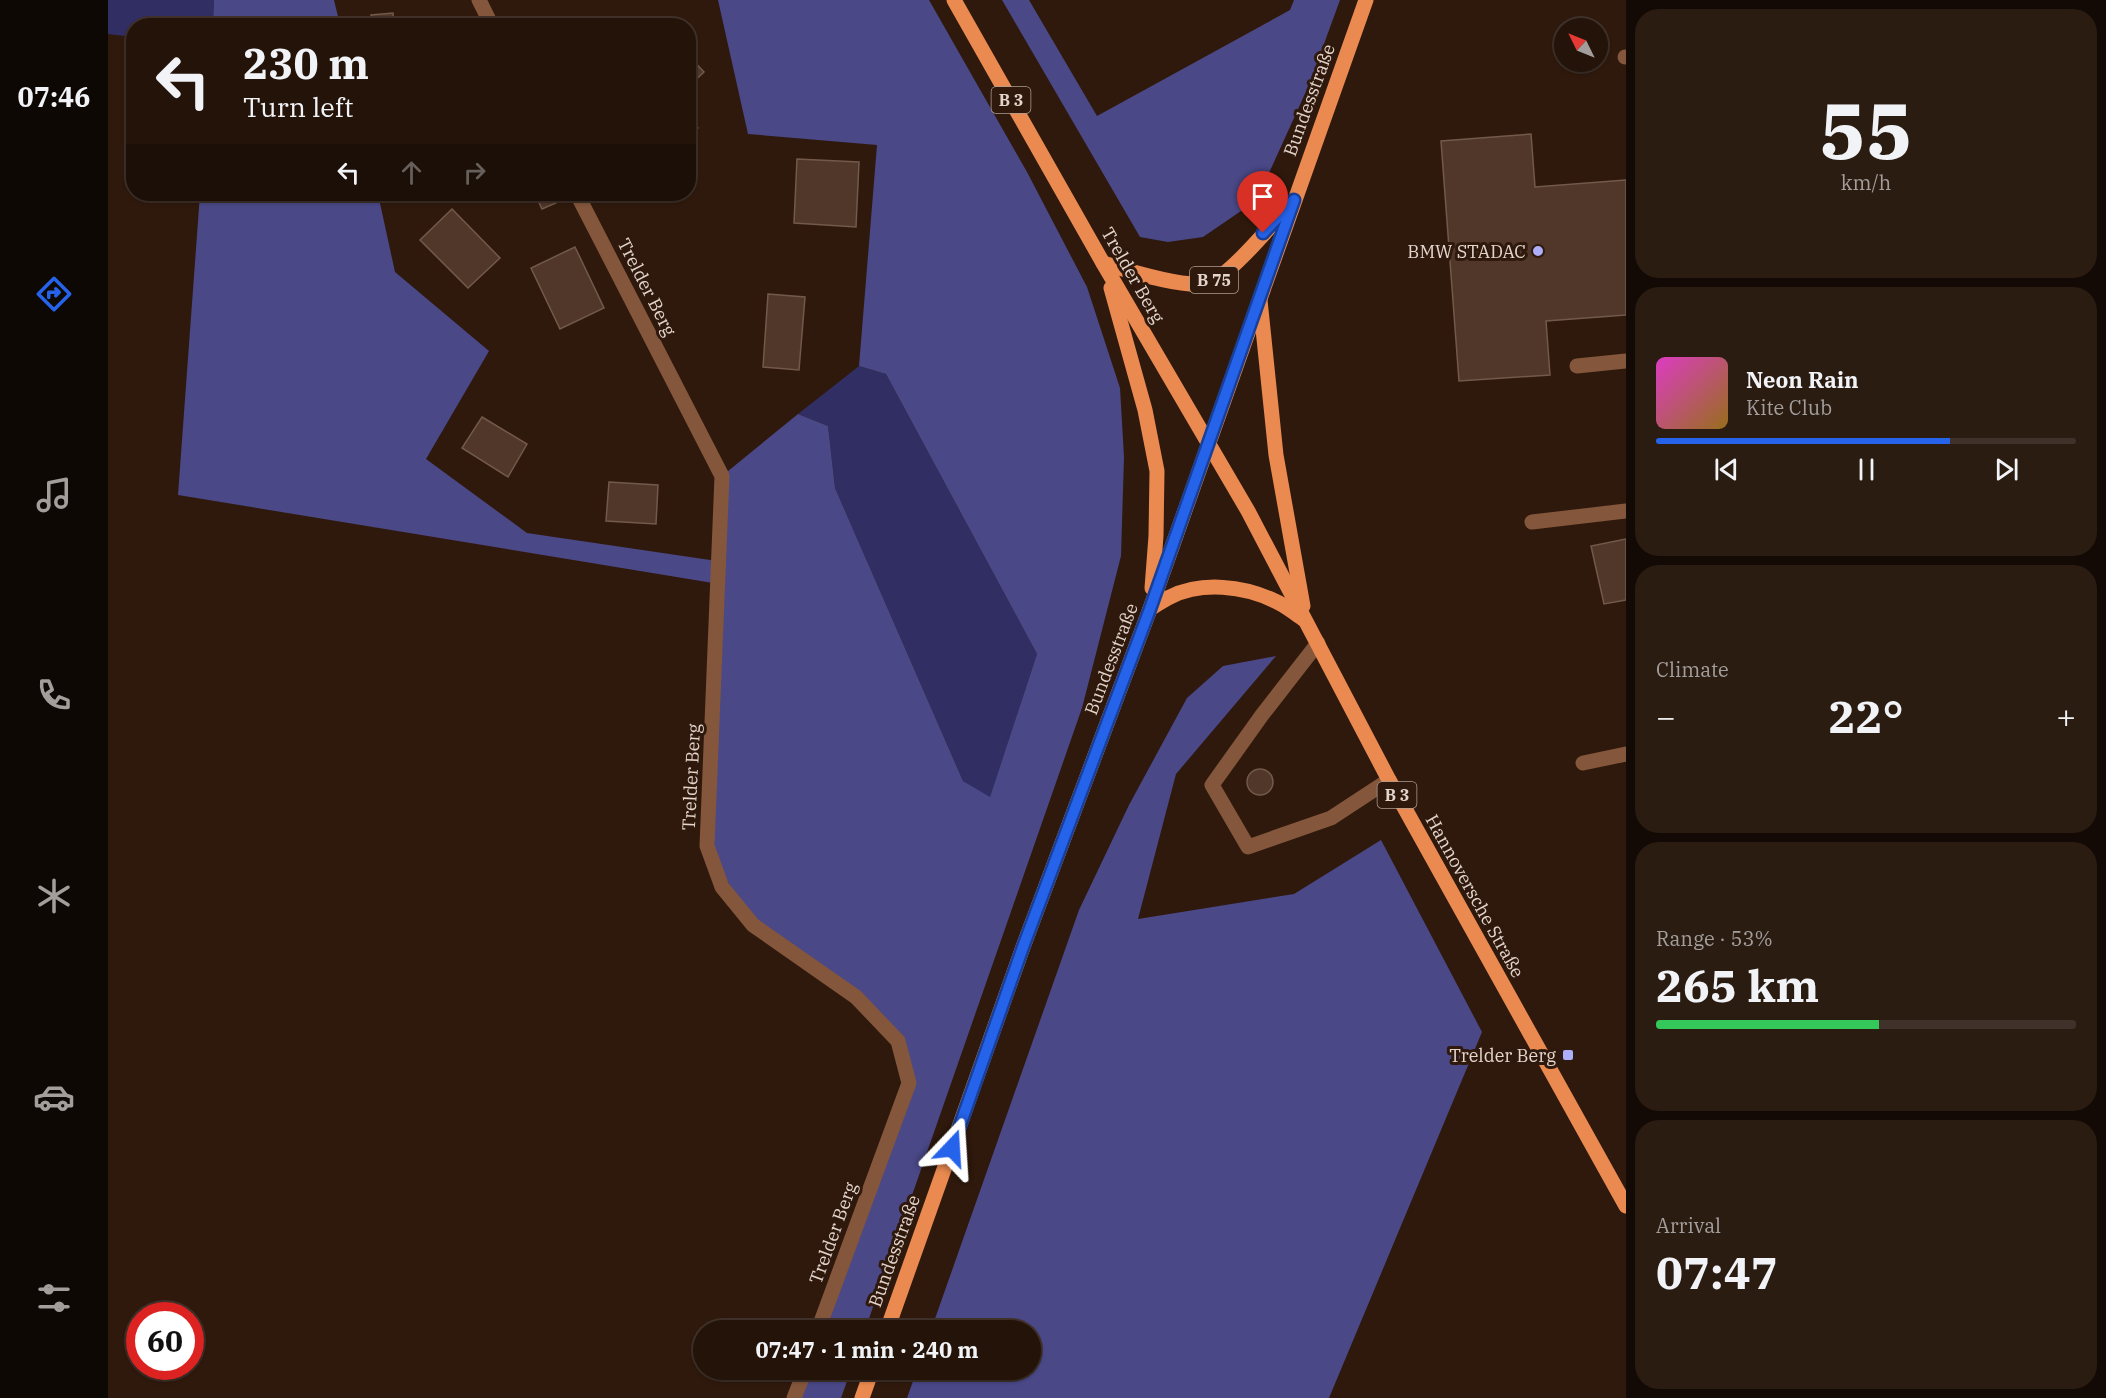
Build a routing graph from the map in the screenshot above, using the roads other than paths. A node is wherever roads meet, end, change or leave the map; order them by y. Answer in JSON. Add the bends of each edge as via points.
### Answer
{"nodes":[{"id":1,"x":479,"y":0,"type":"edge"},
{"id":2,"x":954,"y":0,"type":"edge"},
{"id":3,"x":1366,"y":0,"type":"edge"},
{"id":4,"x":488,"y":18,"type":"edge"},
{"id":5,"x":1294,"y":200,"type":"junction"},
{"id":6,"x":582,"y":201,"type":"edge"},
{"id":7,"x":1103,"y":263,"type":"junction"},
{"id":8,"x":1260,"y":296,"type":"junction"},
{"id":9,"x":1626,"y":361,"type":"edge"},
{"id":10,"x":1577,"y":366,"type":"dead end"},
{"id":11,"x":1209,"y":443,"type":"junction"},
{"id":12,"x":1626,"y":511,"type":"edge"},
{"id":13,"x":1532,"y":522,"type":"dead end"},
{"id":14,"x":1150,"y":609,"type":"junction"},
{"id":15,"x":1305,"y":621,"type":"junction"},
{"id":16,"x":1318,"y":643,"type":"junction"},
{"id":17,"x":1626,"y":754,"type":"edge"},
{"id":18,"x":1583,"y":763,"type":"dead end"},
{"id":19,"x":1389,"y":780,"type":"junction"},
{"id":20,"x":1626,"y":1206,"type":"edge"},
{"id":21,"x":822,"y":1320,"type":"edge"},
{"id":22,"x":890,"y":1320,"type":"edge"},
{"id":23,"x":801,"y":1380,"type":"edge"},
{"id":24,"x":868,"y":1380,"type":"edge"},
{"id":25,"x":795,"y":1398,"type":"edge"},
{"id":26,"x":862,"y":1398,"type":"edge"}],
"edges":[{"from":1,"to":4,"type":"street"},
{"from":2,"to":7,"type":"main road","name":"Trelder Berg","number":"B 3"},
{"from":3,"to":5,"type":"main road","name":"Bundesstraße","number":"B 75"},
{"from":5,"to":7,"type":"main road","number":"B 75","via":[[1233,266],[1211,282],[1196,284],[1141,275]]},
{"from":5,"to":8,"type":"main road","name":"Bundesstraße","number":"B 75"},
{"from":6,"to":21,"type":"street","name":"Trelder Berg","via":[[722,476],[707,846],[722,887],[753,925],[856,997],[898,1041],[909,1083]]},
{"from":7,"to":11,"type":"main road","name":"Trelder Berg","number":"B 3"},
{"from":7,"to":14,"type":"main road","number":"B 3","via":[[1145,410],[1157,471]]},
{"from":8,"to":11,"type":"main road","name":"Bundesstraße","number":"B 75"},
{"from":8,"to":15,"type":"main road","number":"B 3","via":[[1276,455]]},
{"from":9,"to":10,"type":"street"},
{"from":11,"to":14,"type":"main road","name":"Bundesstraße","number":"B 75"},
{"from":11,"to":15,"type":"main road","name":"Hannoversche Straße","number":"B 3"},
{"from":12,"to":13,"type":"street"},
{"from":14,"to":15,"type":"main road","via":[[1170,596],[1192,590],[1240,589],[1278,602]]},
{"from":14,"to":22,"type":"main road","name":"Bundesstraße","number":"B 75","via":[[1023,947]]},
{"from":15,"to":16,"type":"main road","name":"Hannoversche Straße","number":"B 3"},
{"from":16,"to":19,"type":"main road","name":"Hannoversche Straße","number":"B 3"},
{"from":16,"to":19,"type":"street","via":[[1212,785],[1248,847],[1331,818]]},
{"from":17,"to":18,"type":"street"},
{"from":19,"to":20,"type":"main road","name":"Hannoversche Straße","number":"B 3"},
{"from":23,"to":25,"type":"street"},
{"from":24,"to":26,"type":"main road"}]}
